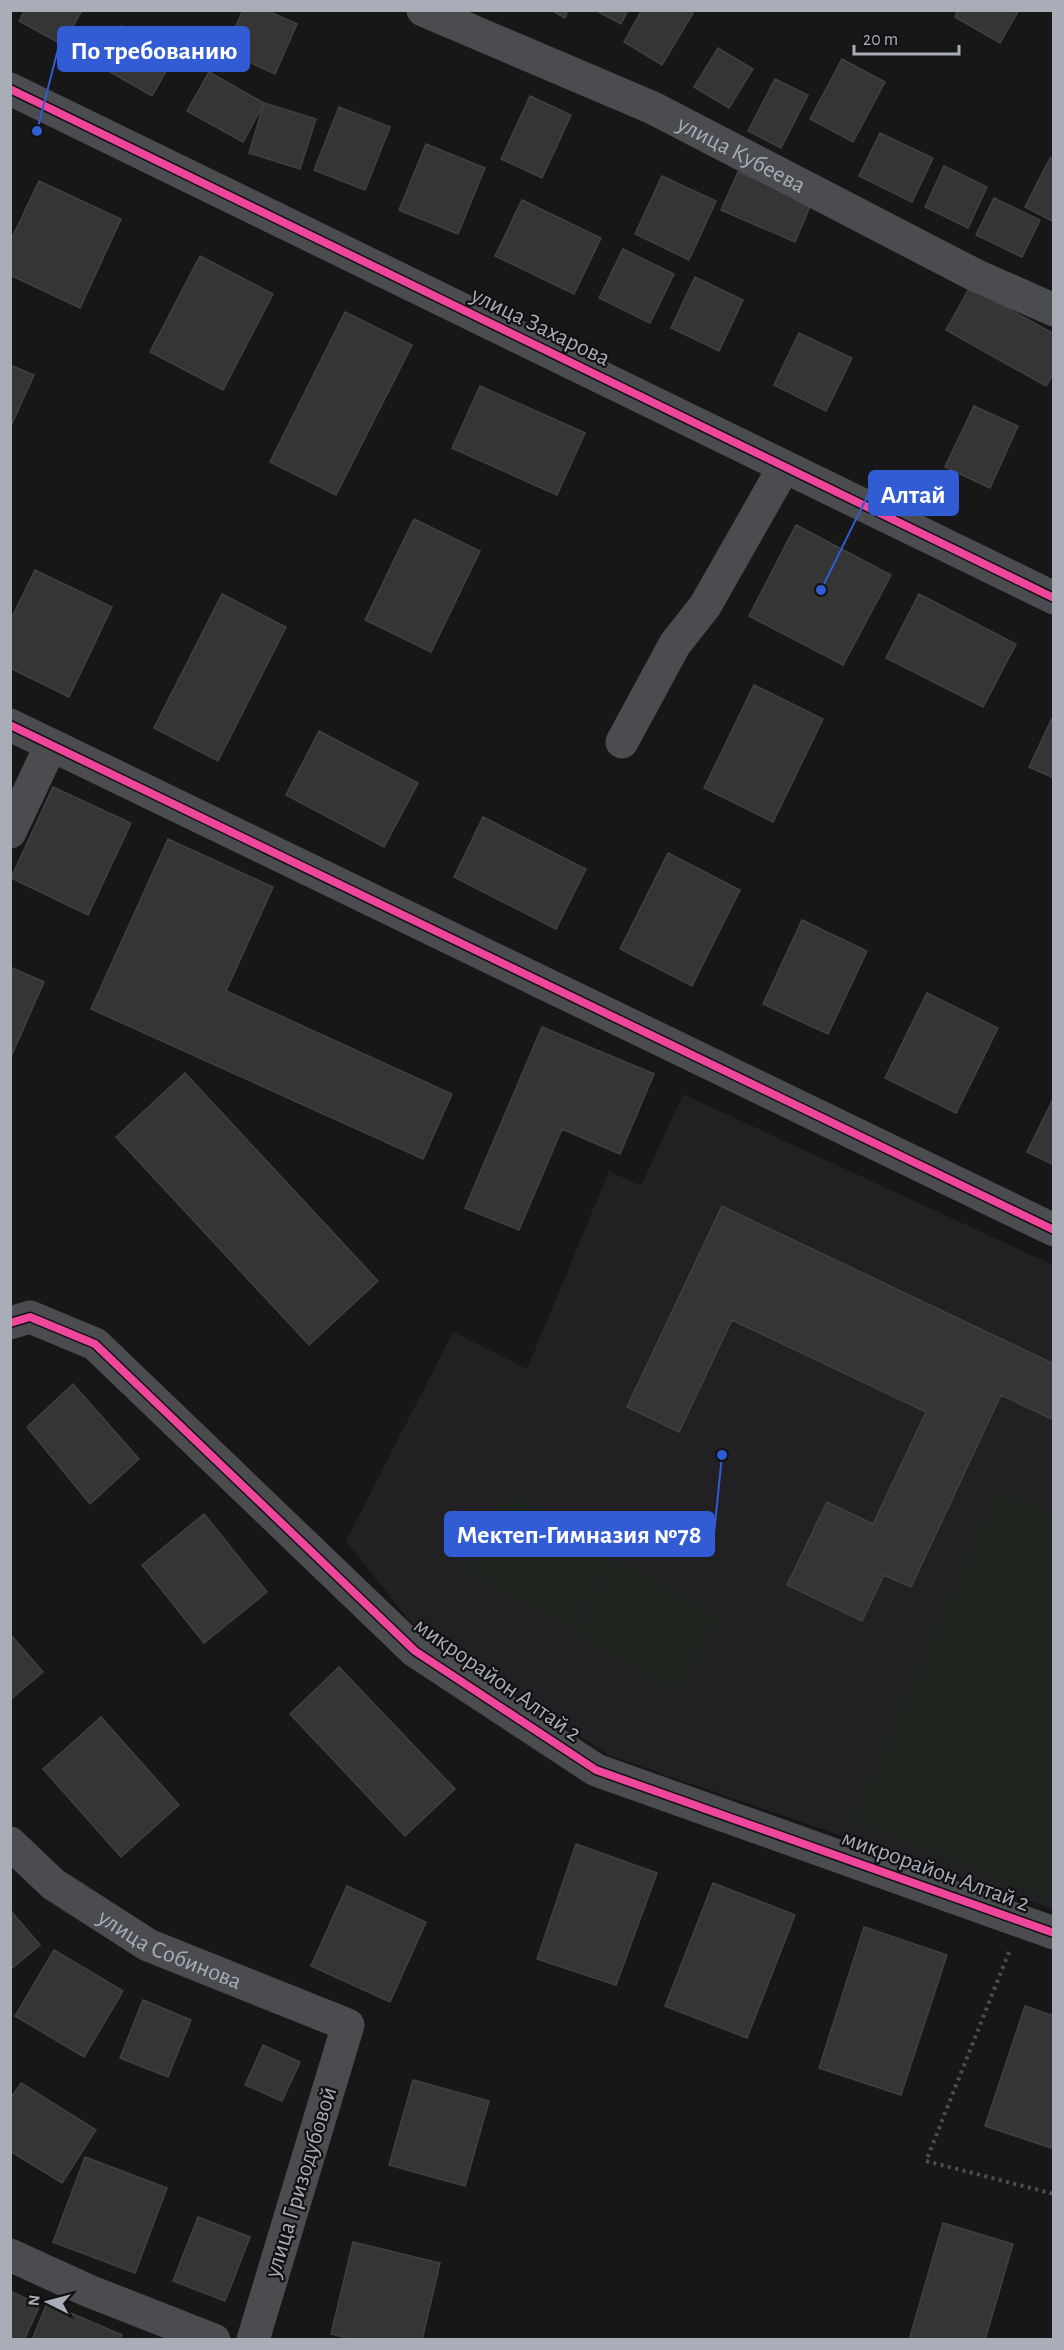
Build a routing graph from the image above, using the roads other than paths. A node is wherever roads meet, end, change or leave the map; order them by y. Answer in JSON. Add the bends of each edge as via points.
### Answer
{"nodes":[{"id":1,"x":423,"y":10,"type":"edge"},
{"id":2,"x":10,"y":89,"type":"edge"},
{"id":3,"x":1053,"y":310,"type":"edge"},
{"id":4,"x":784,"y":467,"type":"junction"},
{"id":5,"x":1053,"y":598,"type":"edge"},
{"id":6,"x":10,"y":724,"type":"edge"},
{"id":7,"x":622,"y":742,"type":"dead end"},
{"id":8,"x":51,"y":745,"type":"junction"},
{"id":9,"x":10,"y":832,"type":"edge"},
{"id":10,"x":1053,"y":1230,"type":"edge"},
{"id":11,"x":10,"y":1323,"type":"edge"},
{"id":12,"x":10,"y":1843,"type":"edge"},
{"id":13,"x":1053,"y":1933,"type":"edge"},
{"id":14,"x":348,"y":2025,"type":"joint"},
{"id":15,"x":10,"y":2254,"type":"edge"},
{"id":16,"x":214,"y":2340,"type":"edge"},
{"id":17,"x":253,"y":2340,"type":"edge"}],
"edges":[{"from":1,"to":3,"type":"street","name":"улица Кубеева","via":[[653,108],[965,269]]},
{"from":2,"to":4,"type":"street","name":"улица Захарова"},
{"from":4,"to":5,"type":"street","name":"улица Захарова"},
{"from":4,"to":7,"type":"street","via":[[705,606],[675,644]]},
{"from":6,"to":8,"type":"street"},
{"from":8,"to":9,"type":"street"},
{"from":8,"to":10,"type":"street"},
{"from":11,"to":13,"type":"street","name":"микрорайон Алтай 2","via":[[30,1317],[95,1344],[415,1651],[596,1770]]},
{"from":12,"to":14,"type":"street","name":"улица Собинова","via":[[53,1884],[148,1945]]},
{"from":14,"to":17,"type":"street","name":"улица Гризодубовой"},
{"from":15,"to":16,"type":"street","via":[[89,2291]]}]}
